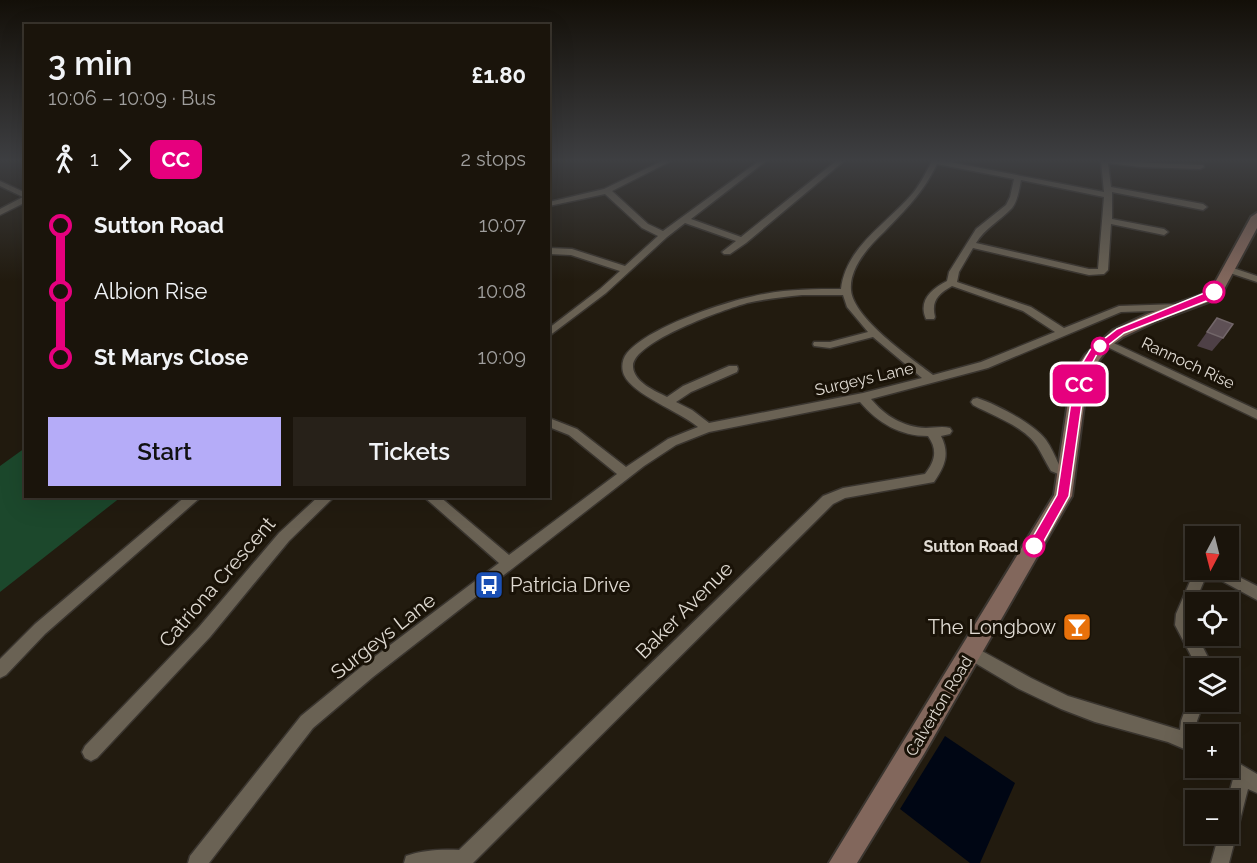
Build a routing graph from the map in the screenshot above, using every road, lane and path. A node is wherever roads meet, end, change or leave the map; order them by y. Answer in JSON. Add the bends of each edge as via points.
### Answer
{"nodes":[{"id":1,"x":20,"y":201,"type":"edge"},
{"id":2,"x":618,"y":201,"type":"edge"},
{"id":3,"x":709,"y":201,"type":"edge"},
{"id":4,"x":791,"y":201,"type":"edge"},
{"id":5,"x":910,"y":201,"type":"edge"},
{"id":6,"x":1012,"y":201,"type":"edge"},
{"id":7,"x":1108,"y":201,"type":"edge"},
{"id":8,"x":1167,"y":201,"type":"edge"},
{"id":9,"x":1203,"y":207,"type":"dead end"},
{"id":10,"x":0,"y":212,"type":"edge"},
{"id":11,"x":1257,"y":217,"type":"edge"},
{"id":12,"x":685,"y":220,"type":"junction"},
{"id":13,"x":1108,"y":221,"type":"junction"},
{"id":14,"x":1164,"y":232,"type":"dead end"},
{"id":15,"x":664,"y":235,"type":"junction"},
{"id":16,"x":743,"y":241,"type":"junction"},
{"id":17,"x":970,"y":244,"type":"junction"},
{"id":18,"x":550,"y":251,"type":"edge"},
{"id":19,"x":727,"y":252,"type":"dead end"},
{"id":20,"x":624,"y":269,"type":"junction"},
{"id":21,"x":1230,"y":270,"type":"junction"},
{"id":22,"x":1257,"y":279,"type":"edge"},
{"id":23,"x":952,"y":283,"type":"junction"},
{"id":24,"x":846,"y":292,"type":"junction"},
{"id":25,"x":1182,"y":307,"type":"junction"},
{"id":26,"x":1111,"y":312,"type":"junction"},
{"id":27,"x":1144,"y":315,"type":"junction"},
{"id":28,"x":930,"y":317,"type":"dead end"},
{"id":29,"x":550,"y":332,"type":"edge"},
{"id":30,"x":875,"y":333,"type":"junction"},
{"id":31,"x":1064,"y":333,"type":"junction"},
{"id":32,"x":1104,"y":342,"type":"junction"},
{"id":33,"x":818,"y":344,"type":"dead end"},
{"id":34,"x":734,"y":369,"type":"dead end"},
{"id":35,"x":932,"y":380,"type":"junction"},
{"id":36,"x":863,"y":397,"type":"junction"},
{"id":37,"x":667,"y":402,"type":"junction"},
{"id":38,"x":977,"y":402,"type":"dead end"},
{"id":39,"x":1257,"y":414,"type":"edge"},
{"id":40,"x":550,"y":422,"type":"edge"},
{"id":41,"x":707,"y":428,"type":"junction"},
{"id":42,"x":1068,"y":472,"type":"junction"},
{"id":43,"x":626,"y":474,"type":"junction"},
{"id":44,"x":194,"y":498,"type":"edge"},
{"id":45,"x":326,"y":498,"type":"edge"},
{"id":46,"x":431,"y":498,"type":"edge"},
{"id":47,"x":509,"y":563,"type":"junction"},
{"id":48,"x":1257,"y":593,"type":"edge"},
{"id":49,"x":972,"y":652,"type":"junction"},
{"id":50,"x":1200,"y":658,"type":"edge"},
{"id":51,"x":0,"y":670,"type":"edge"},
{"id":52,"x":1185,"y":741,"type":"edge"},
{"id":53,"x":92,"y":752,"type":"dead end"},
{"id":54,"x":1243,"y":775,"type":"edge"},
{"id":55,"x":1239,"y":790,"type":"edge"},
{"id":56,"x":1225,"y":844,"type":"edge"},
{"id":57,"x":462,"y":862,"type":"edge"},
{"id":58,"x":197,"y":863,"type":"edge"},
{"id":59,"x":413,"y":863,"type":"edge"},
{"id":60,"x":842,"y":863,"type":"edge"},
{"id":61,"x":1220,"y":863,"type":"edge"}],
"edges":[{"from":1,"to":10,"type":"street"},
{"from":2,"to":15,"type":"street","via":[[645,226]]},
{"from":3,"to":12,"type":"street"},
{"from":4,"to":16,"type":"street"},
{"from":5,"to":24,"type":"street","via":[[855,260],[848,272]]},
{"from":6,"to":17,"type":"street"},
{"from":7,"to":13,"type":"street"},
{"from":8,"to":9,"type":"street"},
{"from":11,"to":21,"type":"street","name":"Calverton Road"},
{"from":12,"to":15,"type":"street"},
{"from":12,"to":16,"type":"street"},
{"from":13,"to":14,"type":"street"},
{"from":13,"to":17,"type":"street","via":[[1101,272],[1089,273]]},
{"from":15,"to":20,"type":"street"},
{"from":16,"to":19,"type":"street"},
{"from":17,"to":23,"type":"street"},
{"from":18,"to":20,"type":"street","via":[[572,252]]},
{"from":20,"to":29,"type":"street","via":[[603,291]]},
{"from":21,"to":22,"type":"street"},
{"from":21,"to":25,"type":"street","name":"Calverton Road","via":[[1217,290]]},
{"from":23,"to":28,"type":"street","via":[[934,292],[928,303]]},
{"from":23,"to":31,"type":"street","via":[[1027,309]]},
{"from":24,"to":30,"type":"street"},
{"from":24,"to":37,"type":"street","via":[[806,291],[755,297],[710,312],[644,345],[627,362],[630,376],[636,384]]},
{"from":25,"to":27,"type":"street","name":"Calverton Road"},
{"from":25,"to":27,"type":"street"},
{"from":26,"to":27,"type":"street","name":"Surgeys Lane"},
{"from":26,"to":27,"type":"street"},
{"from":26,"to":31,"type":"street","name":"Surgeys Lane"},
{"from":27,"to":32,"type":"street","name":"Calverton Road"},
{"from":30,"to":33,"type":"street","via":[[830,345]]},
{"from":30,"to":35,"type":"street"},
{"from":31,"to":35,"type":"street","name":"Surgeys Lane","via":[[1006,357]]},
{"from":32,"to":39,"type":"street","name":"Rannoch Rise"},
{"from":32,"to":42,"type":"street","name":"Calverton Road","via":[[1093,352],[1080,375]]},
{"from":34,"to":37,"type":"street"},
{"from":35,"to":36,"type":"street","name":"Surgeys Lane"},
{"from":36,"to":41,"type":"street","name":"Surgeys Lane"},
{"from":36,"to":57,"type":"street","name":"Baker Avenue","via":[[872,410],[900,429],[939,432],[942,457],[929,478],[843,493],[828,500]]},
{"from":37,"to":41,"type":"street"},
{"from":38,"to":42,"type":"street","via":[[1024,428],[1041,442],[1055,468]]},
{"from":40,"to":43,"type":"street","via":[[573,432]]},
{"from":41,"to":43,"type":"street","name":"Surgeys Lane","via":[[672,442]]},
{"from":42,"to":49,"type":"street","name":"Calverton Road","via":[[1059,504]]},
{"from":43,"to":47,"type":"street","name":"Surgeys Lane"},
{"from":44,"to":51,"type":"street","via":[[40,629]]},
{"from":45,"to":53,"type":"street","name":"Catriona Crescent","via":[[268,553],[146,703]]},
{"from":46,"to":47,"type":"street"},
{"from":47,"to":58,"type":"street","name":"Surgeys Lane","via":[[307,722]]},
{"from":48,"to":50,"type":"street","via":[[1225,576],[1199,576],[1183,614],[1183,624]]},
{"from":49,"to":52,"type":"street","via":[[1058,700]]},
{"from":49,"to":60,"type":"street","name":"Calverton Road"},
{"from":54,"to":55,"type":"street"},
{"from":56,"to":61,"type":"street"},
{"from":57,"to":59,"type":"street","name":"Baker Avenue"}]}
